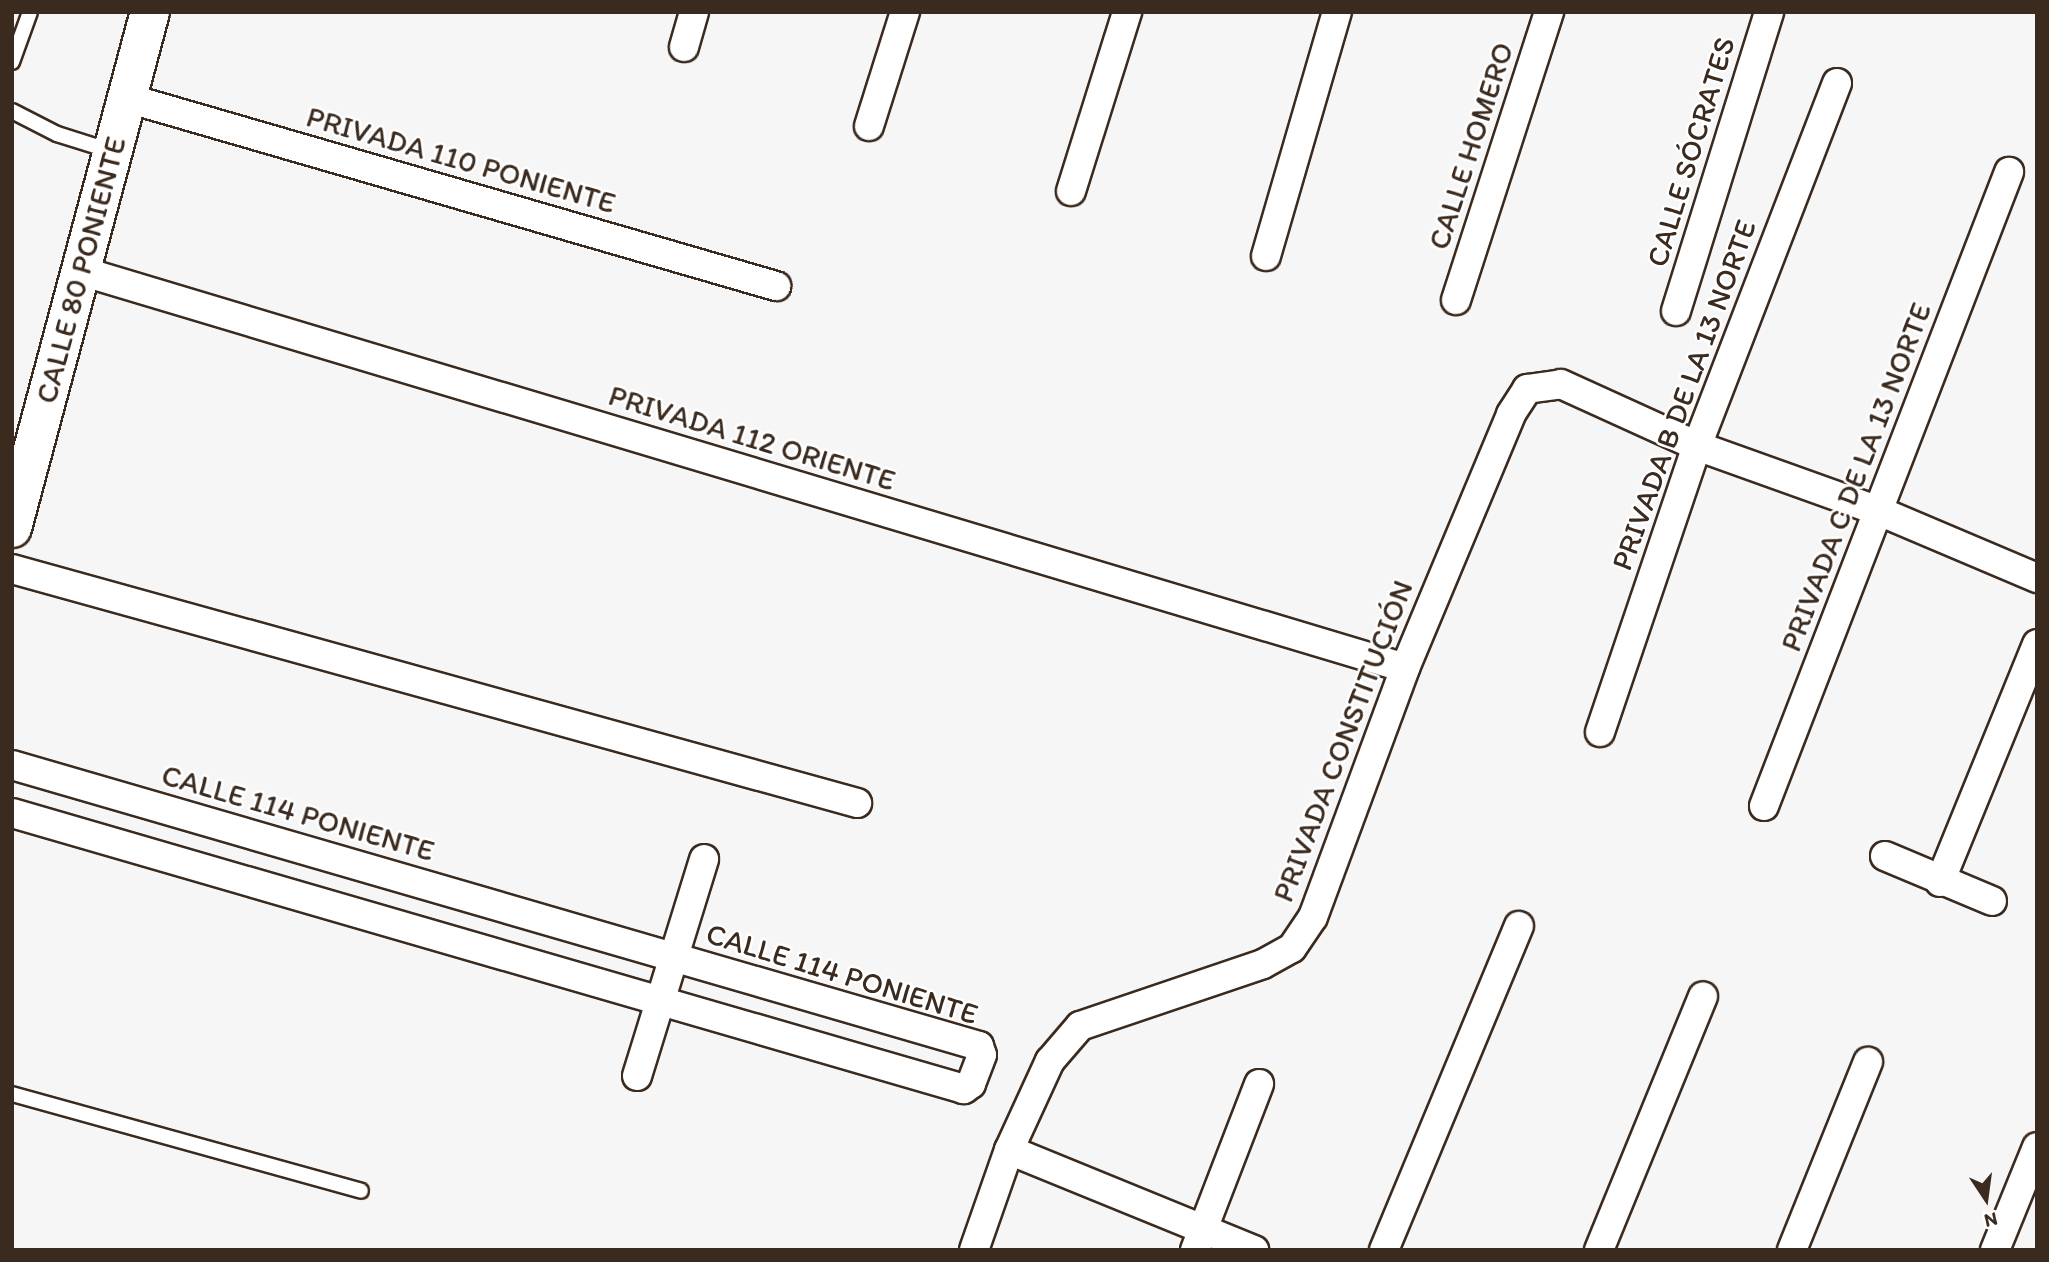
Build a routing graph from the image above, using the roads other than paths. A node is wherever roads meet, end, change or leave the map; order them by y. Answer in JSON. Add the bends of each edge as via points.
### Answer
{"nodes":[{"id":1,"x":30,"y":12,"type":"edge"},
{"id":2,"x":150,"y":12,"type":"edge"},
{"id":3,"x":694,"y":12,"type":"edge"},
{"id":4,"x":905,"y":12,"type":"edge"},
{"id":5,"x":1127,"y":12,"type":"edge"},
{"id":6,"x":1336,"y":12,"type":"edge"},
{"id":7,"x":1549,"y":12,"type":"edge"},
{"id":8,"x":1769,"y":12,"type":"edge"},
{"id":9,"x":684,"y":47,"type":"dead end"},
{"id":10,"x":12,"y":62,"type":"edge"},
{"id":11,"x":1837,"y":83,"type":"dead end"},
{"id":12,"x":127,"y":98,"type":"junction"},
{"id":13,"x":12,"y":111,"type":"edge"},
{"id":14,"x":869,"y":126,"type":"dead end"},
{"id":15,"x":113,"y":152,"type":"junction"},
{"id":16,"x":2010,"y":172,"type":"dead end"},
{"id":17,"x":1071,"y":191,"type":"dead end"},
{"id":18,"x":1266,"y":256,"type":"dead end"},
{"id":19,"x":81,"y":271,"type":"junction"},
{"id":20,"x":776,"y":286,"type":"dead end"},
{"id":21,"x":1456,"y":300,"type":"dead end"},
{"id":22,"x":1676,"y":311,"type":"dead end"},
{"id":23,"x":1697,"y":446,"type":"junction"},
{"id":24,"x":1879,"y":512,"type":"junction"},
{"id":25,"x":12,"y":528,"type":"edge"},
{"id":26,"x":12,"y":569,"type":"edge"},
{"id":27,"x":2037,"y":578,"type":"edge"},
{"id":28,"x":2037,"y":644,"type":"edge"},
{"id":29,"x":1405,"y":668,"type":"junction"},
{"id":30,"x":1600,"y":732,"type":"dead end"},
{"id":31,"x":12,"y":765,"type":"edge"},
{"id":32,"x":857,"y":803,"type":"dead end"},
{"id":33,"x":1764,"y":806,"type":"dead end"},
{"id":34,"x":12,"y":814,"type":"edge"},
{"id":35,"x":273,"y":841,"type":"junction"},
{"id":36,"x":1885,"y":856,"type":"dead end"},
{"id":37,"x":704,"y":859,"type":"dead end"},
{"id":38,"x":1940,"y":882,"type":"junction"},
{"id":39,"x":260,"y":885,"type":"junction"},
{"id":40,"x":1992,"y":901,"type":"dead end"},
{"id":41,"x":493,"y":905,"type":"junction"},
{"id":42,"x":1519,"y":926,"type":"dead end"},
{"id":43,"x":484,"y":949,"type":"junction"},
{"id":44,"x":673,"y":958,"type":"junction"},
{"id":45,"x":1703,"y":998,"type":"dead end"},
{"id":46,"x":660,"y":1000,"type":"junction"},
{"id":47,"x":1868,"y":1062,"type":"dead end"},
{"id":48,"x":637,"y":1076,"type":"dead end"},
{"id":49,"x":1259,"y":1084,"type":"dead end"},
{"id":50,"x":12,"y":1094,"type":"edge"},
{"id":51,"x":2037,"y":1147,"type":"edge"},
{"id":52,"x":1009,"y":1150,"type":"junction"},
{"id":53,"x":361,"y":1191,"type":"dead end"},
{"id":54,"x":1199,"y":1240,"type":"edge"},
{"id":55,"x":974,"y":1250,"type":"edge"},
{"id":56,"x":1254,"y":1250,"type":"edge"},
{"id":57,"x":1384,"y":1250,"type":"edge"},
{"id":58,"x":1599,"y":1250,"type":"edge"},
{"id":59,"x":1792,"y":1250,"type":"edge"},
{"id":60,"x":1995,"y":1250,"type":"edge"}],
"edges":[{"from":1,"to":10,"type":"lane"},
{"from":2,"to":12,"type":"street","name":"CALLE 80 PONIENTE"},
{"from":3,"to":9,"type":"street"},
{"from":4,"to":14,"type":"street"},
{"from":5,"to":17,"type":"street"},
{"from":6,"to":18,"type":"street"},
{"from":7,"to":21,"type":"street","name":"CALLE HOMERO"},
{"from":8,"to":22,"type":"street","name":"CALLE SÓCRATES"},
{"from":11,"to":23,"type":"street","name":"PRIVADA B DE LA 13 NORTE"},
{"from":12,"to":15,"type":"street","name":"CALLE 80 PONIENTE"},
{"from":12,"to":20,"type":"street","name":"PRIVADA 110 PONIENTE"},
{"from":13,"to":15,"type":"lane","via":[[57,134]]},
{"from":15,"to":19,"type":"street","name":"CALLE 80 PONIENTE"},
{"from":16,"to":24,"type":"street","name":"PRIVADA C DE LA 13 NORTE"},
{"from":19,"to":25,"type":"street","name":"CALLE 80 PONIENTE"},
{"from":19,"to":29,"type":"street","name":"PRIVADA 112 ORIENTE"},
{"from":23,"to":24,"type":"street"},
{"from":23,"to":29,"type":"street","name":"PRIVADA CONSTITUCIÓN","via":[[1561,384],[1527,389],[1511,414]]},
{"from":23,"to":30,"type":"street","name":"PRIVADA B DE LA 13 NORTE"},
{"from":24,"to":27,"type":"street"},
{"from":24,"to":33,"type":"street","name":"PRIVADA C DE LA 13 NORTE"},
{"from":26,"to":32,"type":"street"},
{"from":28,"to":38,"type":"street"},
{"from":29,"to":52,"type":"street","name":"PRIVADA CONSTITUCIÓN","via":[[1313,917],[1292,948],[1263,964],[1080,1026],[1050,1061]]},
{"from":31,"to":35,"type":"street","name":"CALLE 114 PONIENTE"},
{"from":34,"to":39,"type":"street","name":"CALLE 114 PONIENTE"},
{"from":35,"to":39,"type":"street"},
{"from":35,"to":41,"type":"street","name":"CALLE 114 PONIENTE"},
{"from":36,"to":38,"type":"street"},
{"from":37,"to":44,"type":"street"},
{"from":38,"to":40,"type":"street"},
{"from":39,"to":43,"type":"street","name":"CALLE 114 PONIENTE"},
{"from":41,"to":43,"type":"street"},
{"from":41,"to":44,"type":"street","name":"CALLE 114 PONIENTE"},
{"from":42,"to":57,"type":"street"},
{"from":43,"to":46,"type":"street","name":"CALLE 114 PONIENTE"},
{"from":44,"to":46,"type":"street"},
{"from":44,"to":46,"type":"street","name":"CALLE 114 PONIENTE","via":[[979,1046],[982,1055],[971,1084],[964,1089]]},
{"from":45,"to":58,"type":"street"},
{"from":46,"to":48,"type":"street"},
{"from":47,"to":59,"type":"street"},
{"from":49,"to":54,"type":"street"},
{"from":50,"to":53,"type":"lane"},
{"from":51,"to":60,"type":"street"},
{"from":52,"to":54,"type":"street"},
{"from":52,"to":55,"type":"street","name":"PRIVADA CONSTITUCIÓN"},
{"from":54,"to":56,"type":"street"}]}
